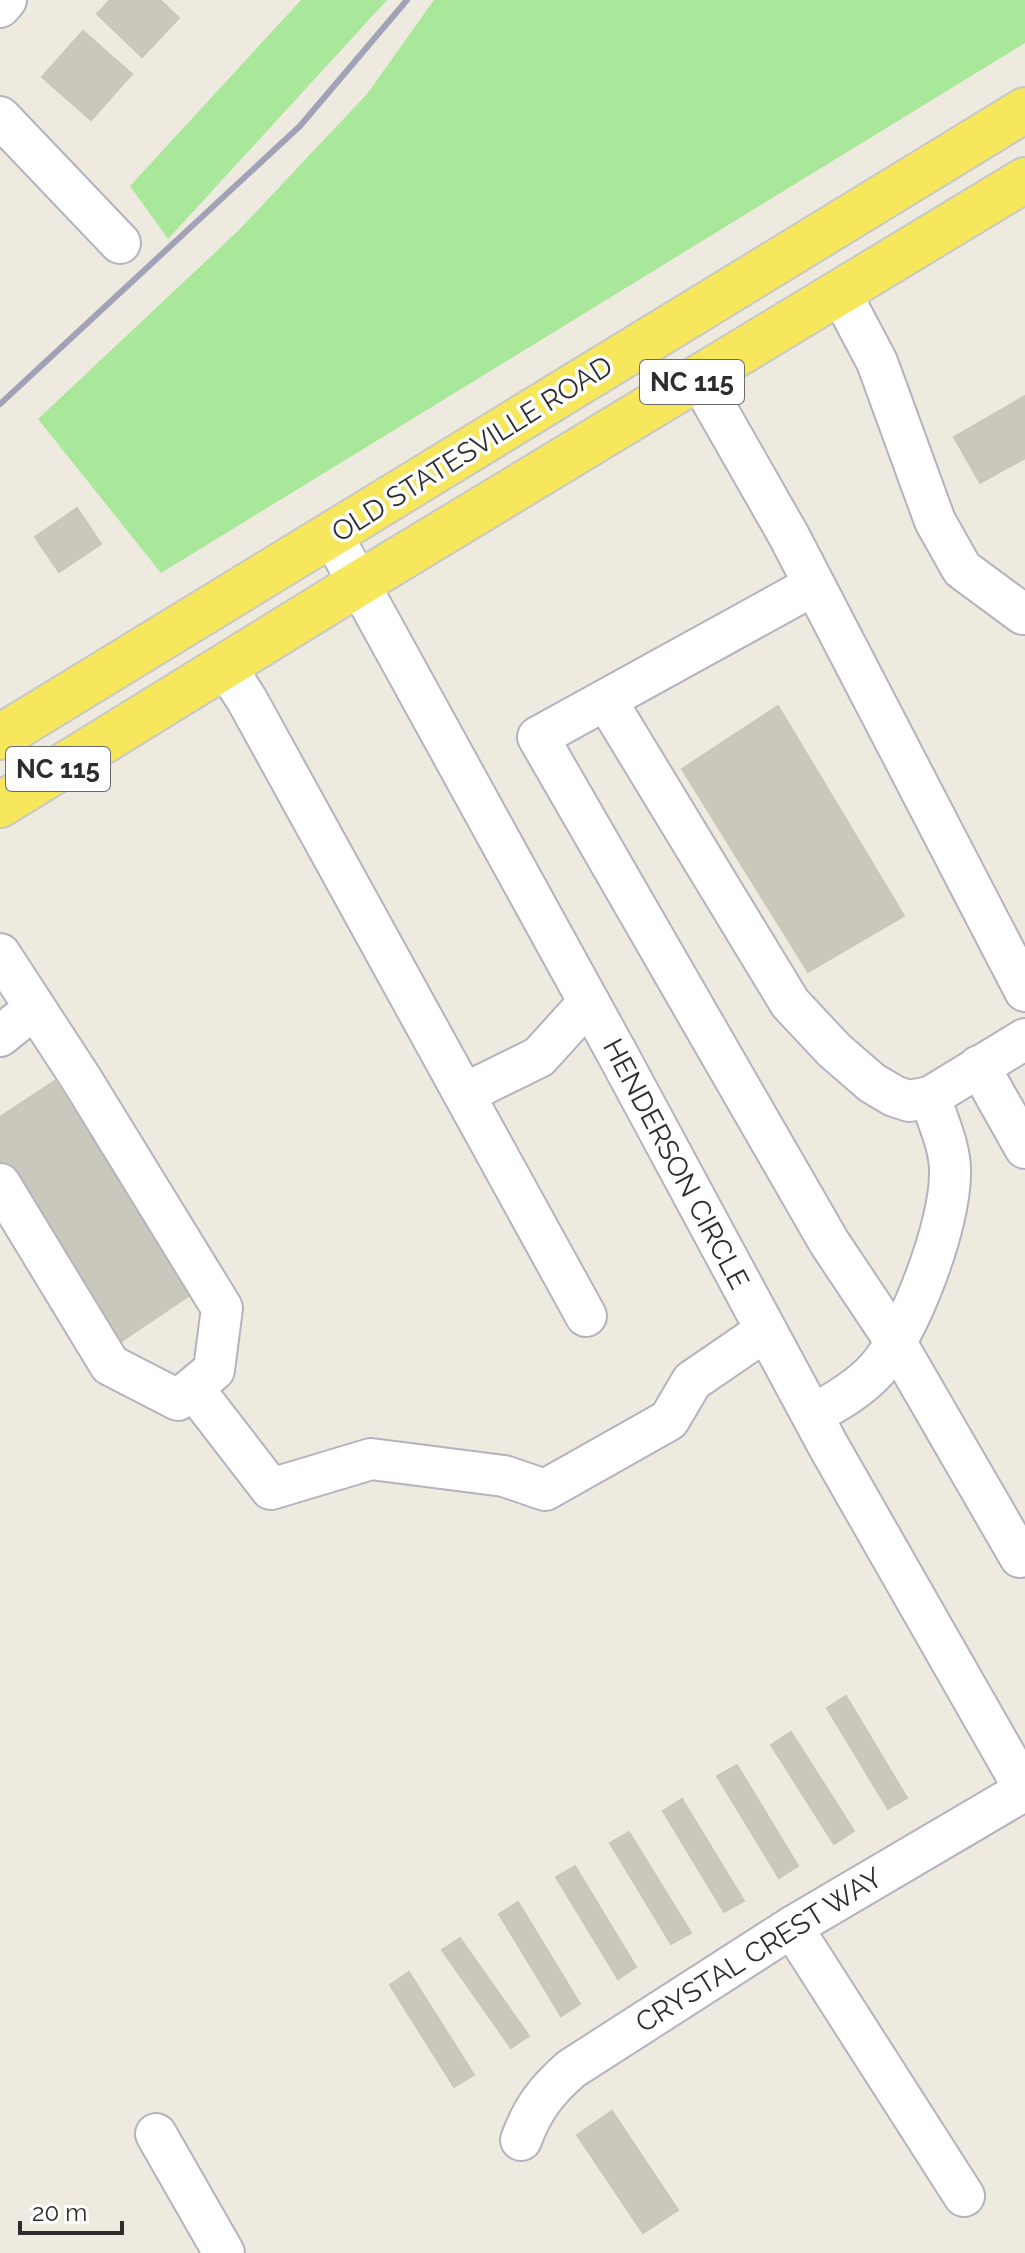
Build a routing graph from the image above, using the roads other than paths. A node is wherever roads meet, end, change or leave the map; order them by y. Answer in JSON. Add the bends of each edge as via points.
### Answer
{"nodes":[{"id":1,"x":6,"y":0,"type":"edge"},
{"id":2,"x":0,"y":7,"type":"edge"},
{"id":3,"x":1025,"y":110,"type":"edge"},
{"id":4,"x":0,"y":117,"type":"edge"},
{"id":5,"x":1025,"y":180,"type":"edge"},
{"id":6,"x":120,"y":243,"type":"dead end"},
{"id":7,"x":840,"y":292,"type":"junction"},
{"id":8,"x":699,"y":378,"type":"junction"},
{"id":9,"x":332,"y":535,"type":"junction"},
{"id":10,"x":358,"y":584,"type":"junction"},
{"id":11,"x":814,"y":585,"type":"junction"},
{"id":12,"x":1023,"y":614,"type":"dead end"},
{"id":13,"x":225,"y":666,"type":"junction"},
{"id":14,"x":606,"y":700,"type":"junction"},
{"id":15,"x":0,"y":737,"type":"edge"},
{"id":16,"x":0,"y":805,"type":"edge"},
{"id":17,"x":0,"y":954,"type":"edge"},
{"id":18,"x":1025,"y":991,"type":"edge"},
{"id":19,"x":589,"y":1002,"type":"junction"},
{"id":20,"x":35,"y":1008,"type":"junction"},
{"id":21,"x":0,"y":1036,"type":"edge"},
{"id":22,"x":1025,"y":1039,"type":"edge"},
{"id":23,"x":979,"y":1066,"type":"junction"},
{"id":24,"x":464,"y":1094,"type":"junction"},
{"id":25,"x":930,"y":1097,"type":"junction"},
{"id":26,"x":1025,"y":1148,"type":"edge"},
{"id":27,"x":0,"y":1184,"type":"edge"},
{"id":28,"x":586,"y":1316,"type":"dead end"},
{"id":29,"x":765,"y":1331,"type":"junction"},
{"id":30,"x":895,"y":1341,"type":"junction"},
{"id":31,"x":193,"y":1388,"type":"junction"},
{"id":32,"x":812,"y":1415,"type":"junction"},
{"id":33,"x":1025,"y":1554,"type":"edge"},
{"id":34,"x":1025,"y":1790,"type":"edge"},
{"id":35,"x":792,"y":1927,"type":"junction"},
{"id":36,"x":156,"y":2134,"type":"dead end"},
{"id":37,"x":521,"y":2140,"type":"dead end"},
{"id":38,"x":964,"y":2196,"type":"dead end"},
{"id":39,"x":224,"y":2253,"type":"edge"}],
"edges":[{"from":1,"to":2,"type":"street"},
{"from":3,"to":9,"type":"main road","name":"OLD STATESVILLE ROAD","number":"NC 115"},
{"from":4,"to":6,"type":"street"},
{"from":5,"to":7,"type":"main road","name":"OLD STATESVILLE ROAD","number":"NC 115"},
{"from":7,"to":8,"type":"main road","name":"OLD STATESVILLE ROAD","number":"NC 115"},
{"from":7,"to":12,"type":"street","via":[[877,362],[935,521],[962,569]]},
{"from":8,"to":10,"type":"main road","name":"OLD STATESVILLE ROAD","number":"NC 115"},
{"from":8,"to":11,"type":"street"},
{"from":9,"to":10,"type":"street","name":"HENDERSON CIRCLE"},
{"from":9,"to":15,"type":"main road","name":"OLD STATESVILLE ROAD","number":"NC 115"},
{"from":10,"to":13,"type":"main road","name":"OLD STATESVILLE ROAD","number":"NC 115"},
{"from":10,"to":19,"type":"street","name":"HENDERSON CIRCLE"},
{"from":11,"to":14,"type":"street"},
{"from":11,"to":18,"type":"street"},
{"from":13,"to":16,"type":"main road","name":"OLD STATESVILLE ROAD","number":"NC 115"},
{"from":13,"to":24,"type":"street"},
{"from":14,"to":25,"type":"street","via":[[790,1003],[872,1083],[909,1101]]},
{"from":14,"to":30,"type":"street","via":[[538,737],[829,1242]]},
{"from":17,"to":20,"type":"street"},
{"from":19,"to":24,"type":"street","via":[[539,1057]]},
{"from":19,"to":29,"type":"street","name":"HENDERSON CIRCLE"},
{"from":20,"to":21,"type":"street"},
{"from":20,"to":31,"type":"street","via":[[222,1308],[214,1370]]},
{"from":22,"to":23,"type":"street"},
{"from":23,"to":25,"type":"street"},
{"from":23,"to":26,"type":"street"},
{"from":24,"to":28,"type":"street"},
{"from":25,"to":30,"type":"street","via":[[948,1151],[947,1205],[919,1292]]},
{"from":27,"to":31,"type":"street","via":[[110,1365],[178,1400]]},
{"from":29,"to":31,"type":"street","via":[[692,1381],[669,1420],[545,1490],[504,1476],[371,1459],[271,1489]]},
{"from":29,"to":32,"type":"street","name":"HENDERSON CIRCLE"},
{"from":30,"to":32,"type":"street","via":[[877,1368],[839,1401]]},
{"from":30,"to":33,"type":"street","via":[[1020,1557]]},
{"from":32,"to":34,"type":"street","name":"HENDERSON CIRCLE"},
{"from":34,"to":35,"type":"street","name":"CRYSTAL CREST WAY"},
{"from":35,"to":37,"type":"street","name":"CRYSTAL CREST WAY","via":[[571,2069],[546,2091]]},
{"from":35,"to":38,"type":"street"},
{"from":36,"to":39,"type":"street"}]}
